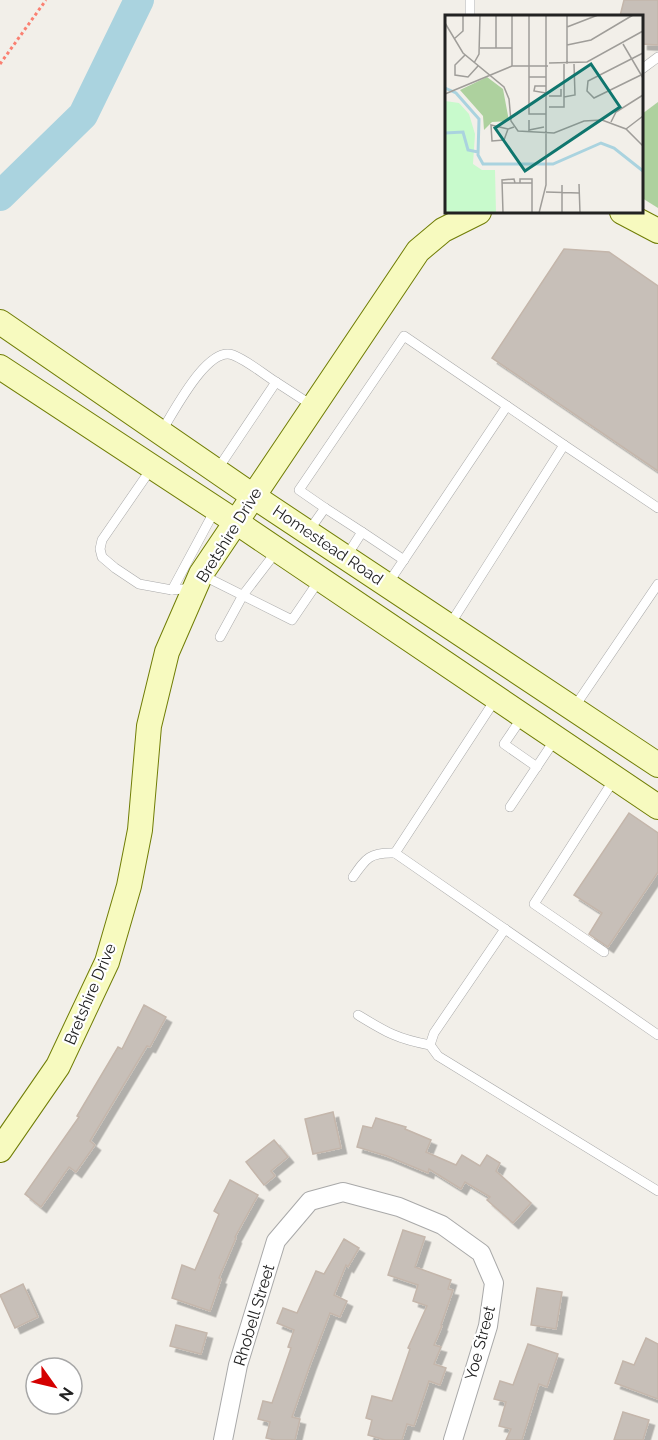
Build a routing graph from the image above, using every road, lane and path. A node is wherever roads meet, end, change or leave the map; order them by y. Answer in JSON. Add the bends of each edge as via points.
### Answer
{"nodes":[{"id":1,"x":46,"y":0,"type":"edge"},
{"id":2,"x":658,"y":57,"type":"edge"},
{"id":3,"x":0,"y":64,"type":"edge"},
{"id":4,"x":643,"y":68,"type":"edge"},
{"id":5,"x":477,"y":213,"type":"edge"},
{"id":6,"x":624,"y":213,"type":"edge"},
{"id":7,"x":658,"y":231,"type":"edge"},
{"id":8,"x":0,"y":322,"type":"edge"},
{"id":9,"x":33,"y":344,"type":"junction"},
{"id":10,"x":6,"y":370,"type":"edge"},
{"id":11,"x":276,"y":382,"type":"junction"},
{"id":12,"x":313,"y":406,"type":"junction"},
{"id":13,"x":507,"y":406,"type":"junction"},
{"id":14,"x":161,"y":432,"type":"junction"},
{"id":15,"x":564,"y":445,"type":"junction"},
{"id":16,"x":152,"y":467,"type":"junction"},
{"id":17,"x":216,"y":471,"type":"junction"},
{"id":18,"x":253,"y":496,"type":"junction"},
{"id":19,"x":325,"y":508,"type":"junction"},
{"id":20,"x":658,"y":508,"type":"edge"},
{"id":21,"x":216,"y":509,"type":"junction"},
{"id":22,"x":236,"y":522,"type":"junction"},
{"id":23,"x":308,"y":532,"type":"junction"},
{"id":24,"x":362,"y":532,"type":"junction"},
{"id":25,"x":278,"y":550,"type":"junction"},
{"id":26,"x":345,"y":557,"type":"junction"},
{"id":27,"x":404,"y":560,"type":"junction"},
{"id":28,"x":320,"y":579,"type":"junction"},
{"id":29,"x":190,"y":584,"type":"junction"},
{"id":30,"x":658,"y":584,"type":"edge"},
{"id":31,"x":387,"y":585,"type":"junction"},
{"id":32,"x":243,"y":596,"type":"junction"},
{"id":33,"x":451,"y":628,"type":"junction"},
{"id":34,"x":220,"y":637,"type":"dead end"},
{"id":35,"x":437,"y":658,"type":"junction"},
{"id":36,"x":496,"y":698,"type":"junction"},
{"id":37,"x":573,"y":709,"type":"junction"},
{"id":38,"x":523,"y":716,"type":"junction"},
{"id":39,"x":556,"y":738,"type":"junction"},
{"id":40,"x":658,"y":765,"type":"edge"},
{"id":41,"x":537,"y":767,"type":"junction"},
{"id":42,"x":615,"y":778,"type":"junction"},
{"id":43,"x":510,"y":807,"type":"dead end"},
{"id":44,"x":658,"y":807,"type":"edge"},
{"id":45,"x":395,"y":853,"type":"junction"},
{"id":46,"x":352,"y":877,"type":"dead end"},
{"id":47,"x":505,"y":929,"type":"junction"},
{"id":48,"x":604,"y":952,"type":"dead end"},
{"id":49,"x":358,"y":1015,"type":"dead end"},
{"id":50,"x":658,"y":1035,"type":"edge"},
{"id":51,"x":430,"y":1045,"type":"junction"},
{"id":52,"x":0,"y":1150,"type":"edge"},
{"id":53,"x":658,"y":1191,"type":"edge"},
{"id":54,"x":310,"y":1201,"type":"joint"},
{"id":55,"x":223,"y":1440,"type":"edge"},
{"id":56,"x":453,"y":1440,"type":"edge"}],
"edges":[{"from":1,"to":3,"type":"path"},
{"from":2,"to":4,"type":"lane"},
{"from":5,"to":12,"type":"main road","name":"Bretshire Drive","via":[[443,230],[418,251]]},
{"from":6,"to":7,"type":"main road"},
{"from":8,"to":9,"type":"main road","name":"Homestead Road"},
{"from":9,"to":10,"type":"main road"},
{"from":9,"to":14,"type":"main road","name":"Homestead Road"},
{"from":10,"to":16,"type":"main road","name":"Homestead Road"},
{"from":11,"to":12,"type":"lane"},
{"from":11,"to":14,"type":"lane","via":[[231,354],[219,355],[204,366]]},
{"from":11,"to":17,"type":"lane"},
{"from":12,"to":18,"type":"main road","name":"Bretshire Drive"},
{"from":13,"to":15,"type":"lane"},
{"from":13,"to":19,"type":"lane","via":[[404,336],[299,490]]},
{"from":13,"to":27,"type":"lane"},
{"from":14,"to":17,"type":"main road","name":"Homestead Road"},
{"from":15,"to":20,"type":"lane"},
{"from":15,"to":33,"type":"lane"},
{"from":16,"to":21,"type":"main road","name":"Homestead Road"},
{"from":16,"to":29,"type":"lane","via":[[102,540],[102,557],[140,584]]},
{"from":17,"to":18,"type":"main road","name":"Homestead Road"},
{"from":18,"to":22,"type":"main road","name":"Bretshire Drive"},
{"from":18,"to":23,"type":"main road","name":"Homestead Road"},
{"from":19,"to":23,"type":"lane"},
{"from":19,"to":24,"type":"lane"},
{"from":21,"to":22,"type":"main road","name":"Homestead Road"},
{"from":21,"to":29,"type":"lane"},
{"from":22,"to":25,"type":"main road","name":"Homestead Road"},
{"from":22,"to":29,"type":"main road","name":"Bretshire Drive"},
{"from":23,"to":26,"type":"main road","name":"Homestead Road"},
{"from":24,"to":26,"type":"lane"},
{"from":24,"to":27,"type":"lane"},
{"from":25,"to":28,"type":"main road","name":"Homestead Road"},
{"from":25,"to":32,"type":"lane"},
{"from":26,"to":31,"type":"main road","name":"Homestead Road"},
{"from":27,"to":31,"type":"lane"},
{"from":28,"to":32,"type":"lane","via":[[292,620]]},
{"from":28,"to":35,"type":"main road","name":"Homestead Road"},
{"from":29,"to":32,"type":"lane"},
{"from":29,"to":52,"type":"main road","name":"Bretshire Drive","via":[[148,726],[140,830],[107,962],[58,1066]]},
{"from":30,"to":37,"type":"lane"},
{"from":31,"to":33,"type":"main road","name":"Homestead Road"},
{"from":32,"to":34,"type":"lane"},
{"from":33,"to":35,"type":"main road"},
{"from":33,"to":37,"type":"main road","name":"Homestead Road"},
{"from":35,"to":36,"type":"main road","name":"Homestead Road"},
{"from":36,"to":38,"type":"main road","name":"Homestead Road"},
{"from":36,"to":45,"type":"lane"},
{"from":37,"to":40,"type":"main road","name":"Homestead Road"},
{"from":38,"to":39,"type":"main road","name":"Homestead Road"},
{"from":38,"to":41,"type":"lane","via":[[504,744]]},
{"from":39,"to":41,"type":"lane"},
{"from":39,"to":42,"type":"main road","name":"Homestead Road"},
{"from":41,"to":43,"type":"lane"},
{"from":42,"to":44,"type":"main road","name":"Homestead Road"},
{"from":42,"to":48,"type":"lane","via":[[534,904]]},
{"from":45,"to":46,"type":"lane","via":[[372,855]]},
{"from":45,"to":47,"type":"lane"},
{"from":47,"to":50,"type":"lane"},
{"from":47,"to":51,"type":"lane","via":[[434,1032]]},
{"from":49,"to":51,"type":"lane","via":[[388,1034]]},
{"from":51,"to":53,"type":"lane","via":[[438,1056]]},
{"from":54,"to":55,"type":"street","name":"Rhobell Street","via":[[276,1241],[238,1365]]},
{"from":54,"to":56,"type":"street","name":"Yoe Street","via":[[343,1192],[399,1207],[442,1225],[481,1252],[494,1283],[488,1326]]}]}
